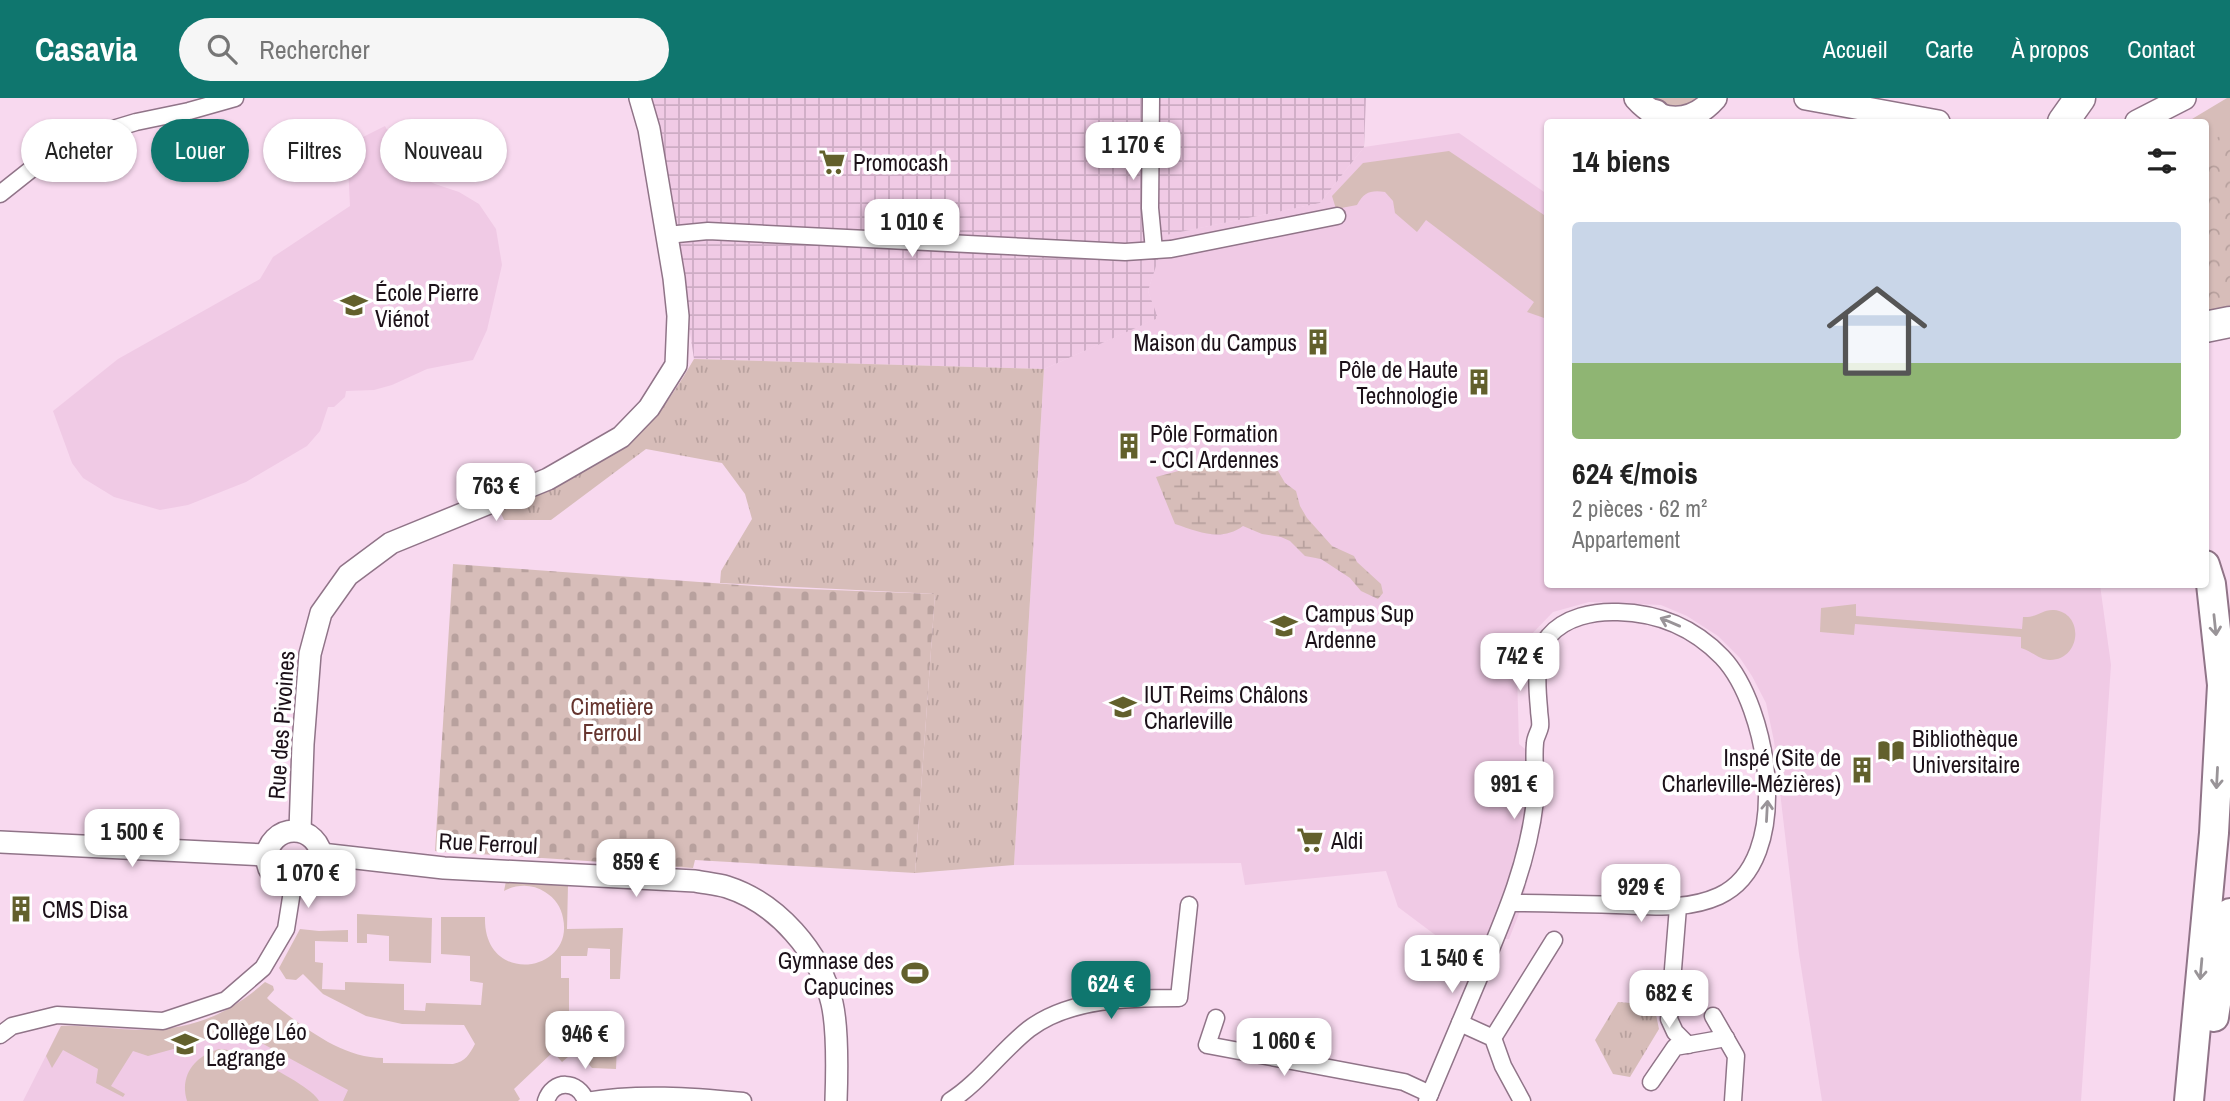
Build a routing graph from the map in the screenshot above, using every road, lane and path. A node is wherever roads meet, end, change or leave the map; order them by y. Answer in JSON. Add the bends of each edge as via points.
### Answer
{"nodes":[{"id":1,"x":235,"y":98,"type":"edge"},
{"id":2,"x":639,"y":98,"type":"edge"},
{"id":3,"x":1151,"y":98,"type":"edge"},
{"id":4,"x":1806,"y":98,"type":"edge"},
{"id":5,"x":2080,"y":98,"type":"edge"},
{"id":6,"x":2184,"y":98,"type":"edge"},
{"id":7,"x":1716,"y":99,"type":"edge"},
{"id":8,"x":1651,"y":112,"type":"edge"},
{"id":9,"x":2050,"y":116,"type":"edge"},
{"id":10,"x":1922,"y":119,"type":"edge"},
{"id":11,"x":2143,"y":119,"type":"edge"},
{"id":12,"x":0,"y":194,"type":"edge"},
{"id":13,"x":1337,"y":216,"type":"dead end"},
{"id":14,"x":667,"y":235,"type":"junction"},
{"id":15,"x":1154,"y":250,"type":"junction"},
{"id":16,"x":2230,"y":322,"type":"edge"},
{"id":17,"x":2209,"y":326,"type":"edge"},
{"id":18,"x":2209,"y":578,"type":"edge"},
{"id":19,"x":300,"y":830,"type":"junction"},
{"id":20,"x":0,"y":842,"type":"edge"},
{"id":21,"x":266,"y":855,"type":"junction"},
{"id":22,"x":321,"y":855,"type":"junction"},
{"id":23,"x":293,"y":885,"type":"junction"},
{"id":24,"x":1511,"y":903,"type":"junction"},
{"id":25,"x":1189,"y":905,"type":"dead end"},
{"id":26,"x":1678,"y":907,"type":"junction"},
{"id":27,"x":2230,"y":913,"type":"edge"},
{"id":28,"x":1554,"y":940,"type":"dead end"},
{"id":29,"x":1713,"y":1016,"type":"dead end"},
{"id":30,"x":1216,"y":1018,"type":"dead end"},
{"id":31,"x":1460,"y":1023,"type":"junction"},
{"id":32,"x":0,"y":1035,"type":"edge"},
{"id":33,"x":1493,"y":1038,"type":"junction"},
{"id":34,"x":1726,"y":1038,"type":"junction"},
{"id":35,"x":1688,"y":1045,"type":"junction"},
{"id":36,"x":1651,"y":1082,"type":"dead end"},
{"id":37,"x":1428,"y":1098,"type":"edge"},
{"id":38,"x":545,"y":1101,"type":"edge"},
{"id":39,"x":586,"y":1101,"type":"edge"},
{"id":40,"x":743,"y":1101,"type":"edge"},
{"id":41,"x":836,"y":1101,"type":"edge"},
{"id":42,"x":950,"y":1101,"type":"edge"},
{"id":43,"x":1522,"y":1101,"type":"edge"},
{"id":44,"x":1733,"y":1101,"type":"edge"},
{"id":45,"x":2189,"y":1101,"type":"edge"},
{"id":46,"x":2202,"y":1101,"type":"edge"}],
"edges":[{"from":1,"to":12,"type":"street","via":[[63,144]]},
{"from":2,"to":14,"type":"street","name":"Rue des Pivoines","via":[[649,128]]},
{"from":3,"to":15,"type":"street"},
{"from":4,"to":10,"type":"main road"},
{"from":5,"to":9,"type":"highway"},
{"from":6,"to":11,"type":"main road"},
{"from":7,"to":8,"type":"main road","via":[[1687,118],[1671,119]]},
{"from":13,"to":15,"type":"street"},
{"from":14,"to":15,"type":"street","via":[[708,231]]},
{"from":14,"to":19,"type":"street","name":"Rue des Pivoines","via":[[678,316],[676,365],[649,408],[621,438],[548,478],[377,551],[348,575],[321,614],[310,654]]},
{"from":16,"to":17,"type":"highway"},
{"from":18,"to":45,"type":"highway","one_way":true,"via":[[2222,685],[2214,833]]},
{"from":19,"to":21,"type":"street","via":[[275,838]]},
{"from":19,"to":22,"type":"street","via":[[317,843]]},
{"from":20,"to":21,"type":"street"},
{"from":21,"to":23,"type":"street","via":[[277,880]]},
{"from":22,"to":23,"type":"street","via":[[312,878]]},
{"from":22,"to":41,"type":"street","name":"Rue Ferroul","via":[[444,868],[695,881],[727,887],[761,903],[791,927],[813,956],[832,1003]]},
{"from":23,"to":32,"type":"street","via":[[286,929],[263,968],[226,1000],[163,1021],[57,1014],[12,1026]]},
{"from":24,"to":26,"type":"street"},
{"from":26,"to":24,"type":"street","one_way":true,"via":[[1722,895],[1746,875],[1763,842],[1768,807],[1757,719],[1737,675],[1696,635],[1668,620],[1612,611],[1586,614],[1564,624],[1548,637],[1541,652],[1530,841]]},
{"from":24,"to":31,"type":"street"},
{"from":25,"to":42,"type":"street","via":[[1179,998],[1077,1006],[1055,1014],[1030,1028]]},
{"from":26,"to":35,"type":"street","via":[[1669,1020]]},
{"from":27,"to":46,"type":"highway"},
{"from":28,"to":33,"type":"street"},
{"from":29,"to":34,"type":"street"},
{"from":30,"to":37,"type":"street","via":[[1207,1045],[1404,1082]]},
{"from":31,"to":33,"type":"street"},
{"from":31,"to":37,"type":"street"},
{"from":33,"to":43,"type":"street"},
{"from":34,"to":35,"type":"street"},
{"from":34,"to":44,"type":"street","via":[[1736,1056]]},
{"from":35,"to":36,"type":"street","via":[[1675,1047]]},
{"from":38,"to":39,"type":"street","via":[[556,1086],[567,1084],[581,1091]]},
{"from":39,"to":40,"type":"street","via":[[685,1096]]}]}
